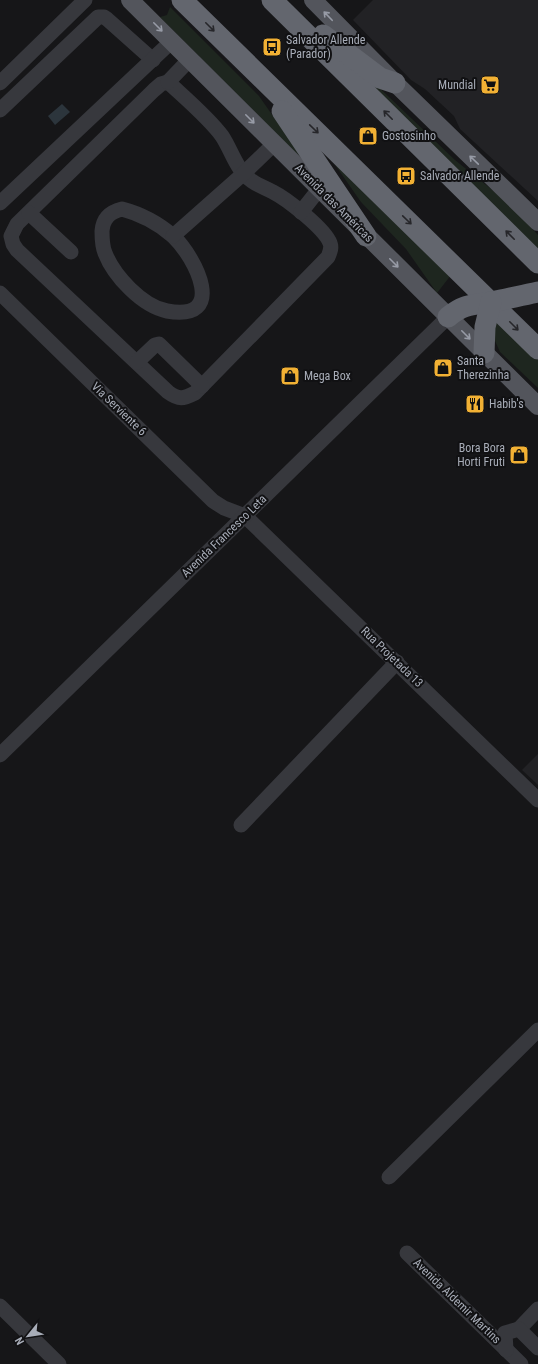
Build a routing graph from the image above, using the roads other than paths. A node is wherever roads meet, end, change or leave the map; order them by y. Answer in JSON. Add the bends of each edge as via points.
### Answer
{"nodes":[{"id":1,"x":85,"y":0,"type":"edge"},
{"id":2,"x":130,"y":0,"type":"edge"},
{"id":3,"x":182,"y":0,"type":"edge"},
{"id":4,"x":313,"y":0,"type":"edge"},
{"id":5,"x":274,"y":2,"type":"edge"},
{"id":6,"x":172,"y":41,"type":"junction"},
{"id":7,"x":190,"y":59,"type":"junction"},
{"id":8,"x":153,"y":60,"type":"junction"},
{"id":9,"x":256,"y":73,"type":"junction"},
{"id":10,"x":168,"y":82,"type":"junction"},
{"id":11,"x":0,"y":83,"type":"edge"},
{"id":12,"x":395,"y":83,"type":"junction"},
{"id":13,"x":0,"y":110,"type":"edge"},
{"id":14,"x":275,"y":143,"type":"junction"},
{"id":15,"x":243,"y":174,"type":"junction"},
{"id":16,"x":320,"y":188,"type":"junction"},
{"id":17,"x":0,"y":203,"type":"edge"},
{"id":18,"x":301,"y":212,"type":"junction"},
{"id":19,"x":29,"y":213,"type":"junction"},
{"id":20,"x":538,"y":222,"type":"edge"},
{"id":21,"x":173,"y":236,"type":"junction"},
{"id":22,"x":366,"y":236,"type":"junction"},
{"id":23,"x":71,"y":252,"type":"dead end"},
{"id":24,"x":538,"y":263,"type":"edge"},
{"id":25,"x":538,"y":292,"type":"edge"},
{"id":26,"x":0,"y":293,"type":"edge"},
{"id":27,"x":490,"y":302,"type":"junction"},
{"id":28,"x":448,"y":317,"type":"junction"},
{"id":29,"x":538,"y":349,"type":"edge"},
{"id":30,"x":484,"y":353,"type":"junction"},
{"id":31,"x":137,"y":362,"type":"junction"},
{"id":32,"x":202,"y":386,"type":"junction"},
{"id":33,"x":538,"y":406,"type":"edge"},
{"id":34,"x":245,"y":516,"type":"junction"},
{"id":35,"x":396,"y":662,"type":"junction"},
{"id":36,"x":0,"y":755,"type":"edge"},
{"id":37,"x":538,"y":800,"type":"edge"},
{"id":38,"x":241,"y":825,"type":"dead end"},
{"id":39,"x":538,"y":1030,"type":"edge"},
{"id":40,"x":389,"y":1177,"type":"dead end"},
{"id":41,"x":407,"y":1253,"type":"dead end"},
{"id":42,"x":0,"y":1306,"type":"edge"},
{"id":43,"x":538,"y":1309,"type":"edge"},
{"id":44,"x":519,"y":1329,"type":"junction"},
{"id":45,"x":538,"y":1348,"type":"edge"},
{"id":46,"x":506,"y":1350,"type":"junction"},
{"id":47,"x":59,"y":1364,"type":"edge"},
{"id":48,"x":521,"y":1364,"type":"edge"}],
"edges":[{"from":1,"to":11,"type":"street"},
{"from":2,"to":6,"type":"main road","name":"Avenida das Américas","one_way":true},
{"from":3,"to":9,"type":"highway","one_way":true},
{"from":12,"to":4,"type":"main road","one_way":true},
{"from":5,"to":12,"type":"highway","via":[[290,10],[380,78]]},
{"from":24,"to":5,"type":"highway","one_way":true},
{"from":6,"to":7,"type":"main road","name":"Avenida das Américas"},
{"from":6,"to":8,"type":"street"},
{"from":7,"to":10,"type":"street"},
{"from":7,"to":14,"type":"main road","name":"Avenida das Américas","one_way":true},
{"from":8,"to":13,"type":"street","via":[[107,19],[98,18]]},
{"from":8,"to":17,"type":"street"},
{"from":9,"to":22,"type":"highway"},
{"from":9,"to":27,"type":"highway","one_way":true},
{"from":10,"to":15,"type":"street","via":[[215,127]]},
{"from":10,"to":19,"type":"street","via":[[154,90]]},
{"from":20,"to":12,"type":"main road","one_way":true},
{"from":14,"to":15,"type":"street"},
{"from":14,"to":16,"type":"main road","name":"Avenida das Américas"},
{"from":15,"to":18,"type":"street"},
{"from":15,"to":21,"type":"street"},
{"from":16,"to":18,"type":"street"},
{"from":16,"to":22,"type":"main road","name":"Avenida das Américas"},
{"from":18,"to":32,"type":"street","via":[[330,242],[331,250],[328,257]]},
{"from":19,"to":23,"type":"street"},
{"from":19,"to":31,"type":"street","via":[[17,224],[11,236],[17,250]]},
{"from":21,"to":21,"type":"street","via":[[138,214],[122,209],[107,216],[102,226],[104,252],[116,273],[130,289],[145,301],[164,310],[179,313],[191,311],[200,304],[203,294],[196,268]]},
{"from":22,"to":28,"type":"main road","name":"Avenida das Américas","one_way":true},
{"from":25,"to":27,"type":"highway"},
{"from":26,"to":34,"type":"street","name":"Via Serviente 6","via":[[213,501]]},
{"from":27,"to":28,"type":"highway","via":[[465,306]]},
{"from":27,"to":29,"type":"highway","one_way":true},
{"from":27,"to":30,"type":"highway","via":[[485,327]]},
{"from":28,"to":30,"type":"main road","name":"Avenida das Américas","one_way":true},
{"from":28,"to":34,"type":"street","name":"Avenida Francesco Leta"},
{"from":30,"to":33,"type":"main road","name":"Avenida das Américas"},
{"from":31,"to":32,"type":"street","via":[[176,397],[186,398]]},
{"from":31,"to":32,"type":"street","via":[[159,344]]},
{"from":34,"to":35,"type":"street","name":"Rua Projetada 13"},
{"from":34,"to":36,"type":"street","name":"Avenida Francesco Leta"},
{"from":35,"to":37,"type":"street","name":"Rua Projetada 13"},
{"from":35,"to":38,"type":"street"},
{"from":39,"to":40,"type":"street"},
{"from":41,"to":46,"type":"street","name":"Avenida Aldemir Martins"},
{"from":42,"to":47,"type":"street"},
{"from":43,"to":44,"type":"street"},
{"from":44,"to":45,"type":"street","name":"Avenida Aldemir Martins"},
{"from":44,"to":46,"type":"street","name":"Avenida Aldemir Martins","via":[[505,1334]]},
{"from":46,"to":48,"type":"street","name":"Avenida Aldemir Martins"}]}
